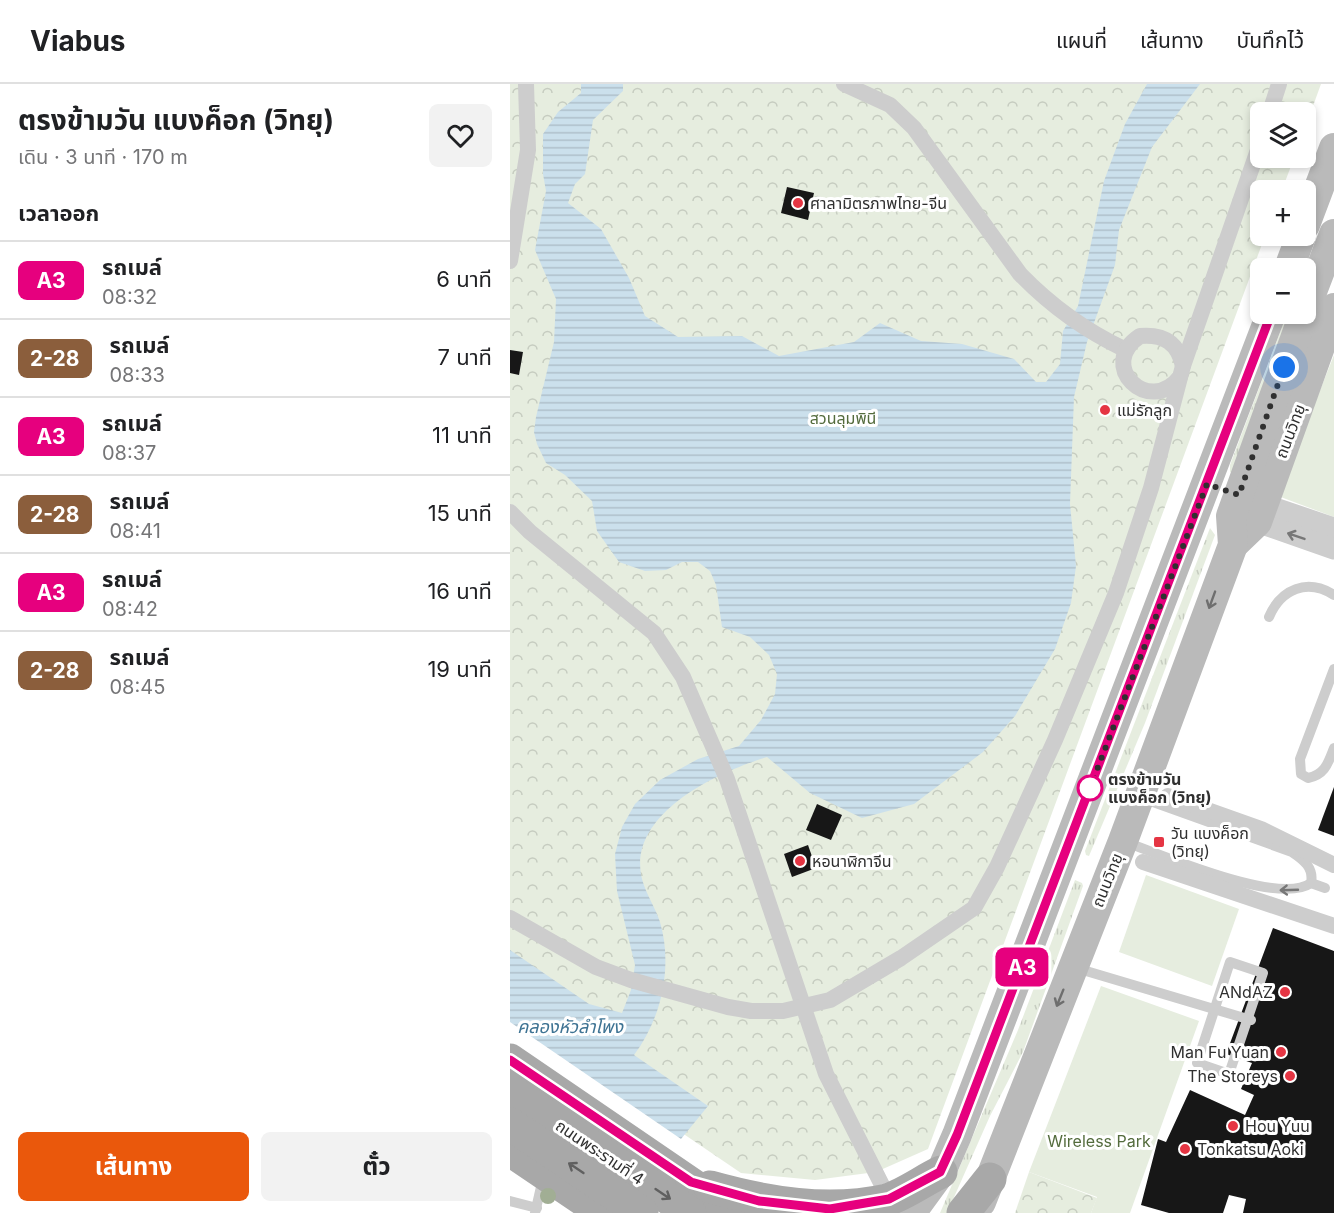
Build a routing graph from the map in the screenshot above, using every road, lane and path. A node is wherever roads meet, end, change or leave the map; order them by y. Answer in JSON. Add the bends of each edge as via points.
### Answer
{"nodes":[{"id":1,"x":526,"y":84,"type":"edge"},
{"id":2,"x":844,"y":84,"type":"edge"},
{"id":3,"x":1278,"y":84,"type":"edge"},
{"id":4,"x":1273,"y":102,"type":"edge"},
{"id":5,"x":1334,"y":148,"type":"edge"},
{"id":6,"x":1252,"y":168,"type":"edge"},
{"id":7,"x":1316,"y":196,"type":"edge"},
{"id":8,"x":1334,"y":234,"type":"edge"},
{"id":9,"x":510,"y":261,"type":"edge"},
{"id":10,"x":1318,"y":281,"type":"edge"},
{"id":11,"x":1334,"y":308,"type":"edge"},
{"id":12,"x":1267,"y":324,"type":"edge"},
{"id":13,"x":1301,"y":324,"type":"edge"},
{"id":14,"x":1124,"y":350,"type":"junction"},
{"id":15,"x":1181,"y":371,"type":"junction"},
{"id":16,"x":1207,"y":484,"type":"junction"},
{"id":17,"x":1253,"y":507,"type":"junction"},
{"id":18,"x":510,"y":512,"type":"edge"},
{"id":19,"x":1334,"y":528,"type":"edge"},
{"id":20,"x":1334,"y":549,"type":"edge"},
{"id":21,"x":1334,"y":595,"type":"edge"},
{"id":22,"x":1269,"y":617,"type":"dead end"},
{"id":23,"x":1334,"y":669,"type":"edge"},
{"id":24,"x":1334,"y":748,"type":"edge"},
{"id":25,"x":1153,"y":796,"type":"junction"},
{"id":26,"x":1123,"y":841,"type":"junction"},
{"id":27,"x":1143,"y":862,"type":"dead end"},
{"id":28,"x":1334,"y":865,"type":"edge"},
{"id":29,"x":1311,"y":883,"type":"junction"},
{"id":30,"x":1325,"y":888,"type":"dead end"},
{"id":31,"x":510,"y":918,"type":"edge"},
{"id":32,"x":1334,"y":926,"type":"edge"},
{"id":33,"x":1073,"y":967,"type":"junction"},
{"id":34,"x":803,"y":1008,"type":"junction"},
{"id":35,"x":1215,"y":1009,"type":"junction"},
{"id":36,"x":1249,"y":1019,"type":"junction"},
{"id":37,"x":510,"y":1060,"type":"edge"},
{"id":38,"x":510,"y":1090,"type":"edge"},
{"id":39,"x":510,"y":1124,"type":"edge"},
{"id":40,"x":632,"y":1142,"type":"junction"},
{"id":41,"x":510,"y":1150,"type":"edge"},
{"id":42,"x":940,"y":1172,"type":"joint"},
{"id":43,"x":544,"y":1173,"type":"junction"},
{"id":44,"x":990,"y":1179,"type":"junction"},
{"id":45,"x":690,"y":1197,"type":"edge"},
{"id":46,"x":510,"y":1201,"type":"edge"},
{"id":47,"x":900,"y":1206,"type":"edge"},
{"id":48,"x":597,"y":1208,"type":"edge"},
{"id":49,"x":536,"y":1210,"type":"edge"},
{"id":50,"x":642,"y":1213,"type":"edge"},
{"id":51,"x":704,"y":1213,"type":"edge"},
{"id":52,"x":734,"y":1213,"type":"edge"},
{"id":53,"x":963,"y":1213,"type":"edge"},
{"id":54,"x":977,"y":1213,"type":"edge"},
{"id":55,"x":984,"y":1213,"type":"edge"}],
"edges":[{"from":1,"to":9,"type":"street","via":[[528,150]]},
{"from":2,"to":14,"type":"street","via":[[890,105],[914,128],[1020,274],[1041,296],[1090,333]]},
{"from":3,"to":4,"type":"street"},
{"from":5,"to":7,"type":"main road"},
{"from":6,"to":15,"type":"street"},
{"from":8,"to":10,"type":"main road","name":"ถนนวิทยุ"},
{"from":11,"to":17,"type":"main road","name":"ถนนวิทยุ"},
{"from":12,"to":16,"type":"main road"},
{"from":13,"to":17,"type":"main road","name":"ถนนวิทยุ"},
{"from":14,"to":15,"type":"street","via":[[1140,336],[1160,337],[1177,348]]},
{"from":14,"to":15,"type":"street","via":[[1127,376],[1148,392],[1166,391]]},
{"from":15,"to":34,"type":"street","via":[[1151,488],[1116,593],[1055,740],[974,908],[830,1000]]},
{"from":16,"to":17,"type":"main road"},
{"from":16,"to":42,"type":"main road"},
{"from":17,"to":19,"type":"street"},
{"from":20,"to":17,"type":"street","one_way":true},
{"from":17,"to":25,"type":"main road","name":"ถนนวิทยุ","one_way":true,"via":[[1232,516],[1233,545]]},
{"from":18,"to":34,"type":"street","via":[[654,633],[683,677],[727,779]]},
{"from":21,"to":22,"type":"lane","via":[[1321,588],[1294,588],[1274,605]]},
{"from":23,"to":24,"type":"lane","via":[[1300,759],[1301,774],[1308,778],[1318,776]]},
{"from":25,"to":26,"type":"main road","name":"ถนนวิทยุ"},
{"from":25,"to":28,"type":"street","via":[[1261,829]]},
{"from":25,"to":29,"type":"lane","via":[[1292,852],[1310,867]]},
{"from":29,"to":26,"type":"lane","one_way":true,"via":[[1302,889],[1274,890]]},
{"from":26,"to":33,"type":"main road","name":"ถนนวิทยุ"},
{"from":27,"to":32,"type":"street"},
{"from":29,"to":30,"type":"lane"},
{"from":31,"to":34,"type":"street","via":[[596,967],[631,980],[751,1011]]},
{"from":33,"to":35,"type":"lane"},
{"from":33,"to":44,"type":"main road","name":"ถนนวิทยุ","one_way":true},
{"from":34,"to":47,"type":"street","via":[[826,1074]]},
{"from":35,"to":36,"type":"lane"},
{"from":35,"to":36,"type":"lane","via":[[1230,962],[1263,973]]},
{"from":35,"to":36,"type":"lane","via":[[1197,1063],[1229,1074]]},
{"from":37,"to":40,"type":"main road","name":"ถนนพระรามที่ 4"},
{"from":38,"to":45,"type":"main road","name":"ถนนพระรามที่ 4","one_way":true,"bridge":true},
{"from":50,"to":39,"type":"main road","name":"ถนนพระรามที่ 4","one_way":true,"bridge":true},
{"from":40,"to":45,"type":"main road","name":"ถนนพระรามที่ 4"},
{"from":40,"to":48,"type":"main road","via":[[639,1161],[638,1174]]},
{"from":41,"to":43,"type":"main road"},
{"from":42,"to":47,"type":"main road"},
{"from":43,"to":48,"type":"main road"},
{"from":43,"to":49,"type":"lane"},
{"from":44,"to":53,"type":"main road"},
{"from":44,"to":54,"type":"main road","name":"ถนนวิทยุ"},
{"from":44,"to":55,"type":"main road"},
{"from":45,"to":47,"type":"main road","via":[[830,1209]]},
{"from":45,"to":51,"type":"main road","via":[[703,1207]]},
{"from":45,"to":52,"type":"main road","name":"ถนนพระรามที่ 4"},
{"from":46,"to":49,"type":"lane"}]}
